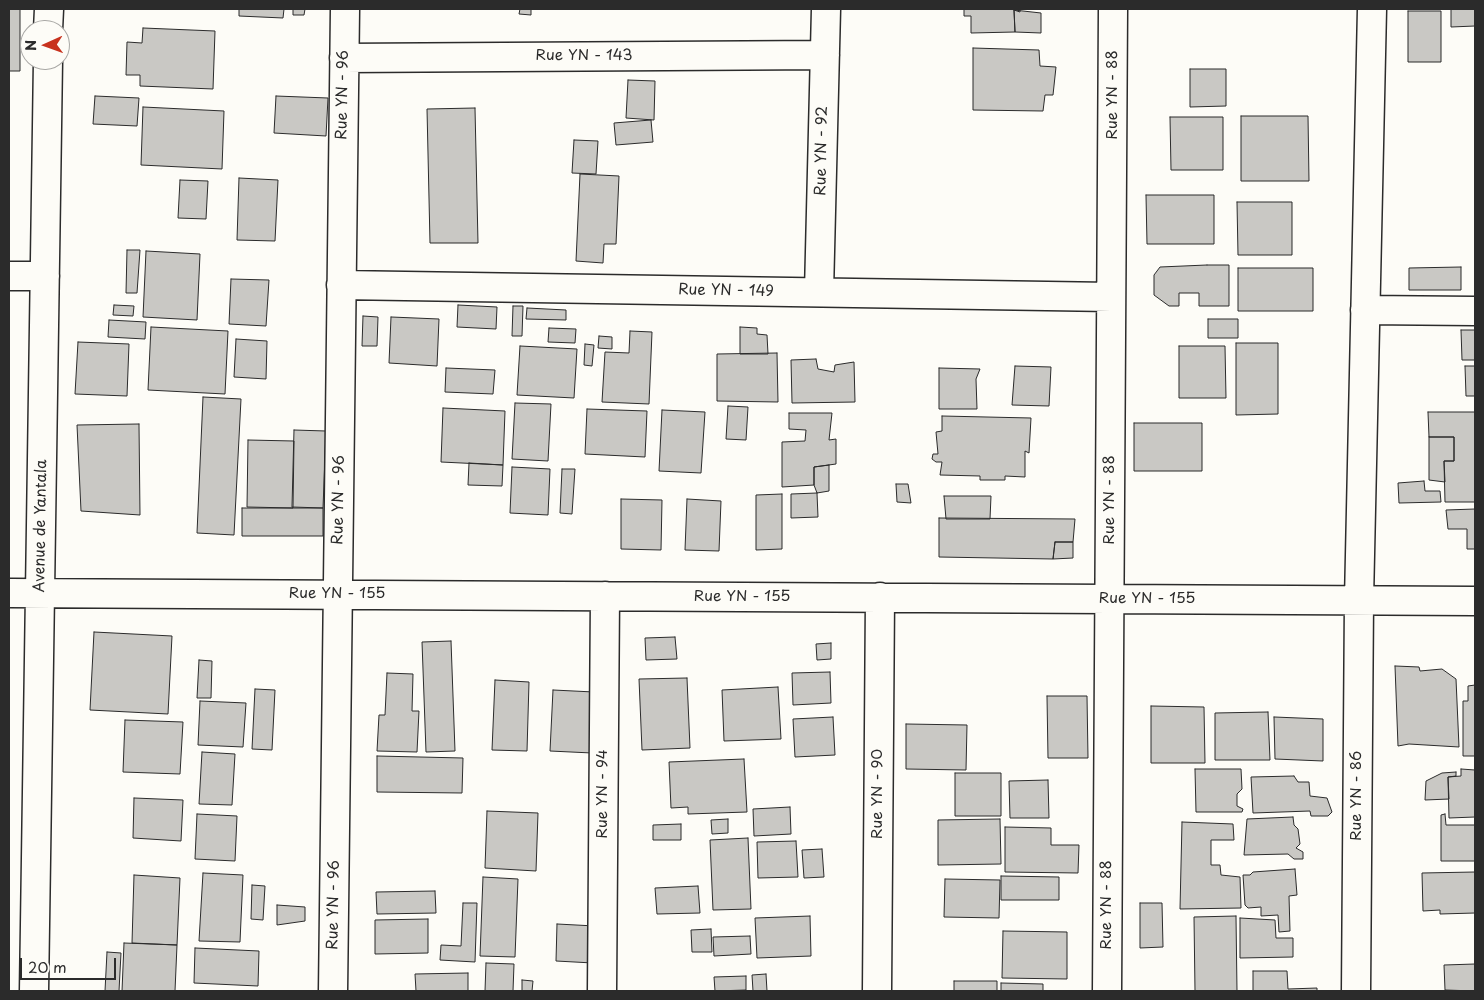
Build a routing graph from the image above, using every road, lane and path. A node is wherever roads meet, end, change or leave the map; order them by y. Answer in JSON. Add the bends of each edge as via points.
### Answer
{"nodes":[{"id":1,"x":344,"y":9,"type":"edge"},
{"id":2,"x":826,"y":9,"type":"edge"},
{"id":3,"x":1113,"y":9,"type":"edge"},
{"id":4,"x":1372,"y":9,"type":"edge"},
{"id":5,"x":825,"y":55,"type":"junction"},
{"id":6,"x":344,"y":58,"type":"junction"},
{"id":7,"x":48,"y":70,"type":"edge"},
{"id":8,"x":9,"y":276,"type":"edge"},
{"id":9,"x":45,"y":276,"type":"junction"},
{"id":10,"x":341,"y":285,"type":"junction"},
{"id":11,"x":819,"y":292,"type":"junction"},
{"id":12,"x":1111,"y":297,"type":"junction"},
{"id":13,"x":1365,"y":310,"type":"junction"},
{"id":14,"x":1475,"y":311,"type":"edge"},
{"id":15,"x":9,"y":593,"type":"edge"},
{"id":16,"x":40,"y":593,"type":"junction"},
{"id":17,"x":338,"y":594,"type":"junction"},
{"id":18,"x":605,"y":596,"type":"junction"},
{"id":19,"x":880,"y":597,"type":"junction"},
{"id":20,"x":1109,"y":599,"type":"junction"},
{"id":21,"x":1359,"y":600,"type":"junction"},
{"id":22,"x":1475,"y":601,"type":"edge"},
{"id":23,"x":34,"y":991,"type":"edge"},
{"id":24,"x":333,"y":991,"type":"edge"},
{"id":25,"x":602,"y":991,"type":"edge"},
{"id":26,"x":877,"y":991,"type":"edge"},
{"id":27,"x":1107,"y":991,"type":"edge"},
{"id":28,"x":1356,"y":991,"type":"edge"}],
"edges":[{"from":1,"to":6,"type":"street","name":"Rue YN - 96"},
{"from":2,"to":5,"type":"street","name":"Rue YN - 92"},
{"from":3,"to":12,"type":"street","name":"Rue YN - 88"},
{"from":4,"to":13,"type":"street","name":"Rue YN - 86"},
{"from":5,"to":6,"type":"street","name":"Rue YN - 143"},
{"from":5,"to":11,"type":"street","name":"Rue YN - 92"},
{"from":6,"to":10,"type":"street","name":"Rue YN - 96"},
{"from":7,"to":9,"type":"street","name":"Avenue de Yantala"},
{"from":8,"to":9,"type":"street"},
{"from":9,"to":16,"type":"street","name":"Avenue de Yantala"},
{"from":10,"to":11,"type":"street","name":"Rue YN - 149"},
{"from":10,"to":17,"type":"street","name":"Rue YN - 96"},
{"from":11,"to":12,"type":"street","name":"Rue YN - 149"},
{"from":12,"to":20,"type":"street","name":"Rue YN - 88"},
{"from":13,"to":14,"type":"street"},
{"from":13,"to":21,"type":"street","name":"Rue YN - 86"},
{"from":15,"to":16,"type":"street","name":"Rue YN - 155"},
{"from":16,"to":17,"type":"street","name":"Rue YN - 155"},
{"from":16,"to":23,"type":"street","name":"Avenue de Yantala"},
{"from":17,"to":18,"type":"street","name":"Rue YN - 155"},
{"from":17,"to":24,"type":"street","name":"Rue YN - 96"},
{"from":18,"to":19,"type":"street","name":"Rue YN - 155"},
{"from":18,"to":25,"type":"street","name":"Rue YN - 94"},
{"from":19,"to":20,"type":"street","name":"Rue YN - 155"},
{"from":19,"to":26,"type":"street","name":"Rue YN - 90"},
{"from":20,"to":21,"type":"street","name":"Rue YN - 155"},
{"from":20,"to":27,"type":"street","name":"Rue YN - 88"},
{"from":21,"to":22,"type":"street","name":"Rue YN - 155"},
{"from":21,"to":28,"type":"street","name":"Rue YN - 86"}]}
